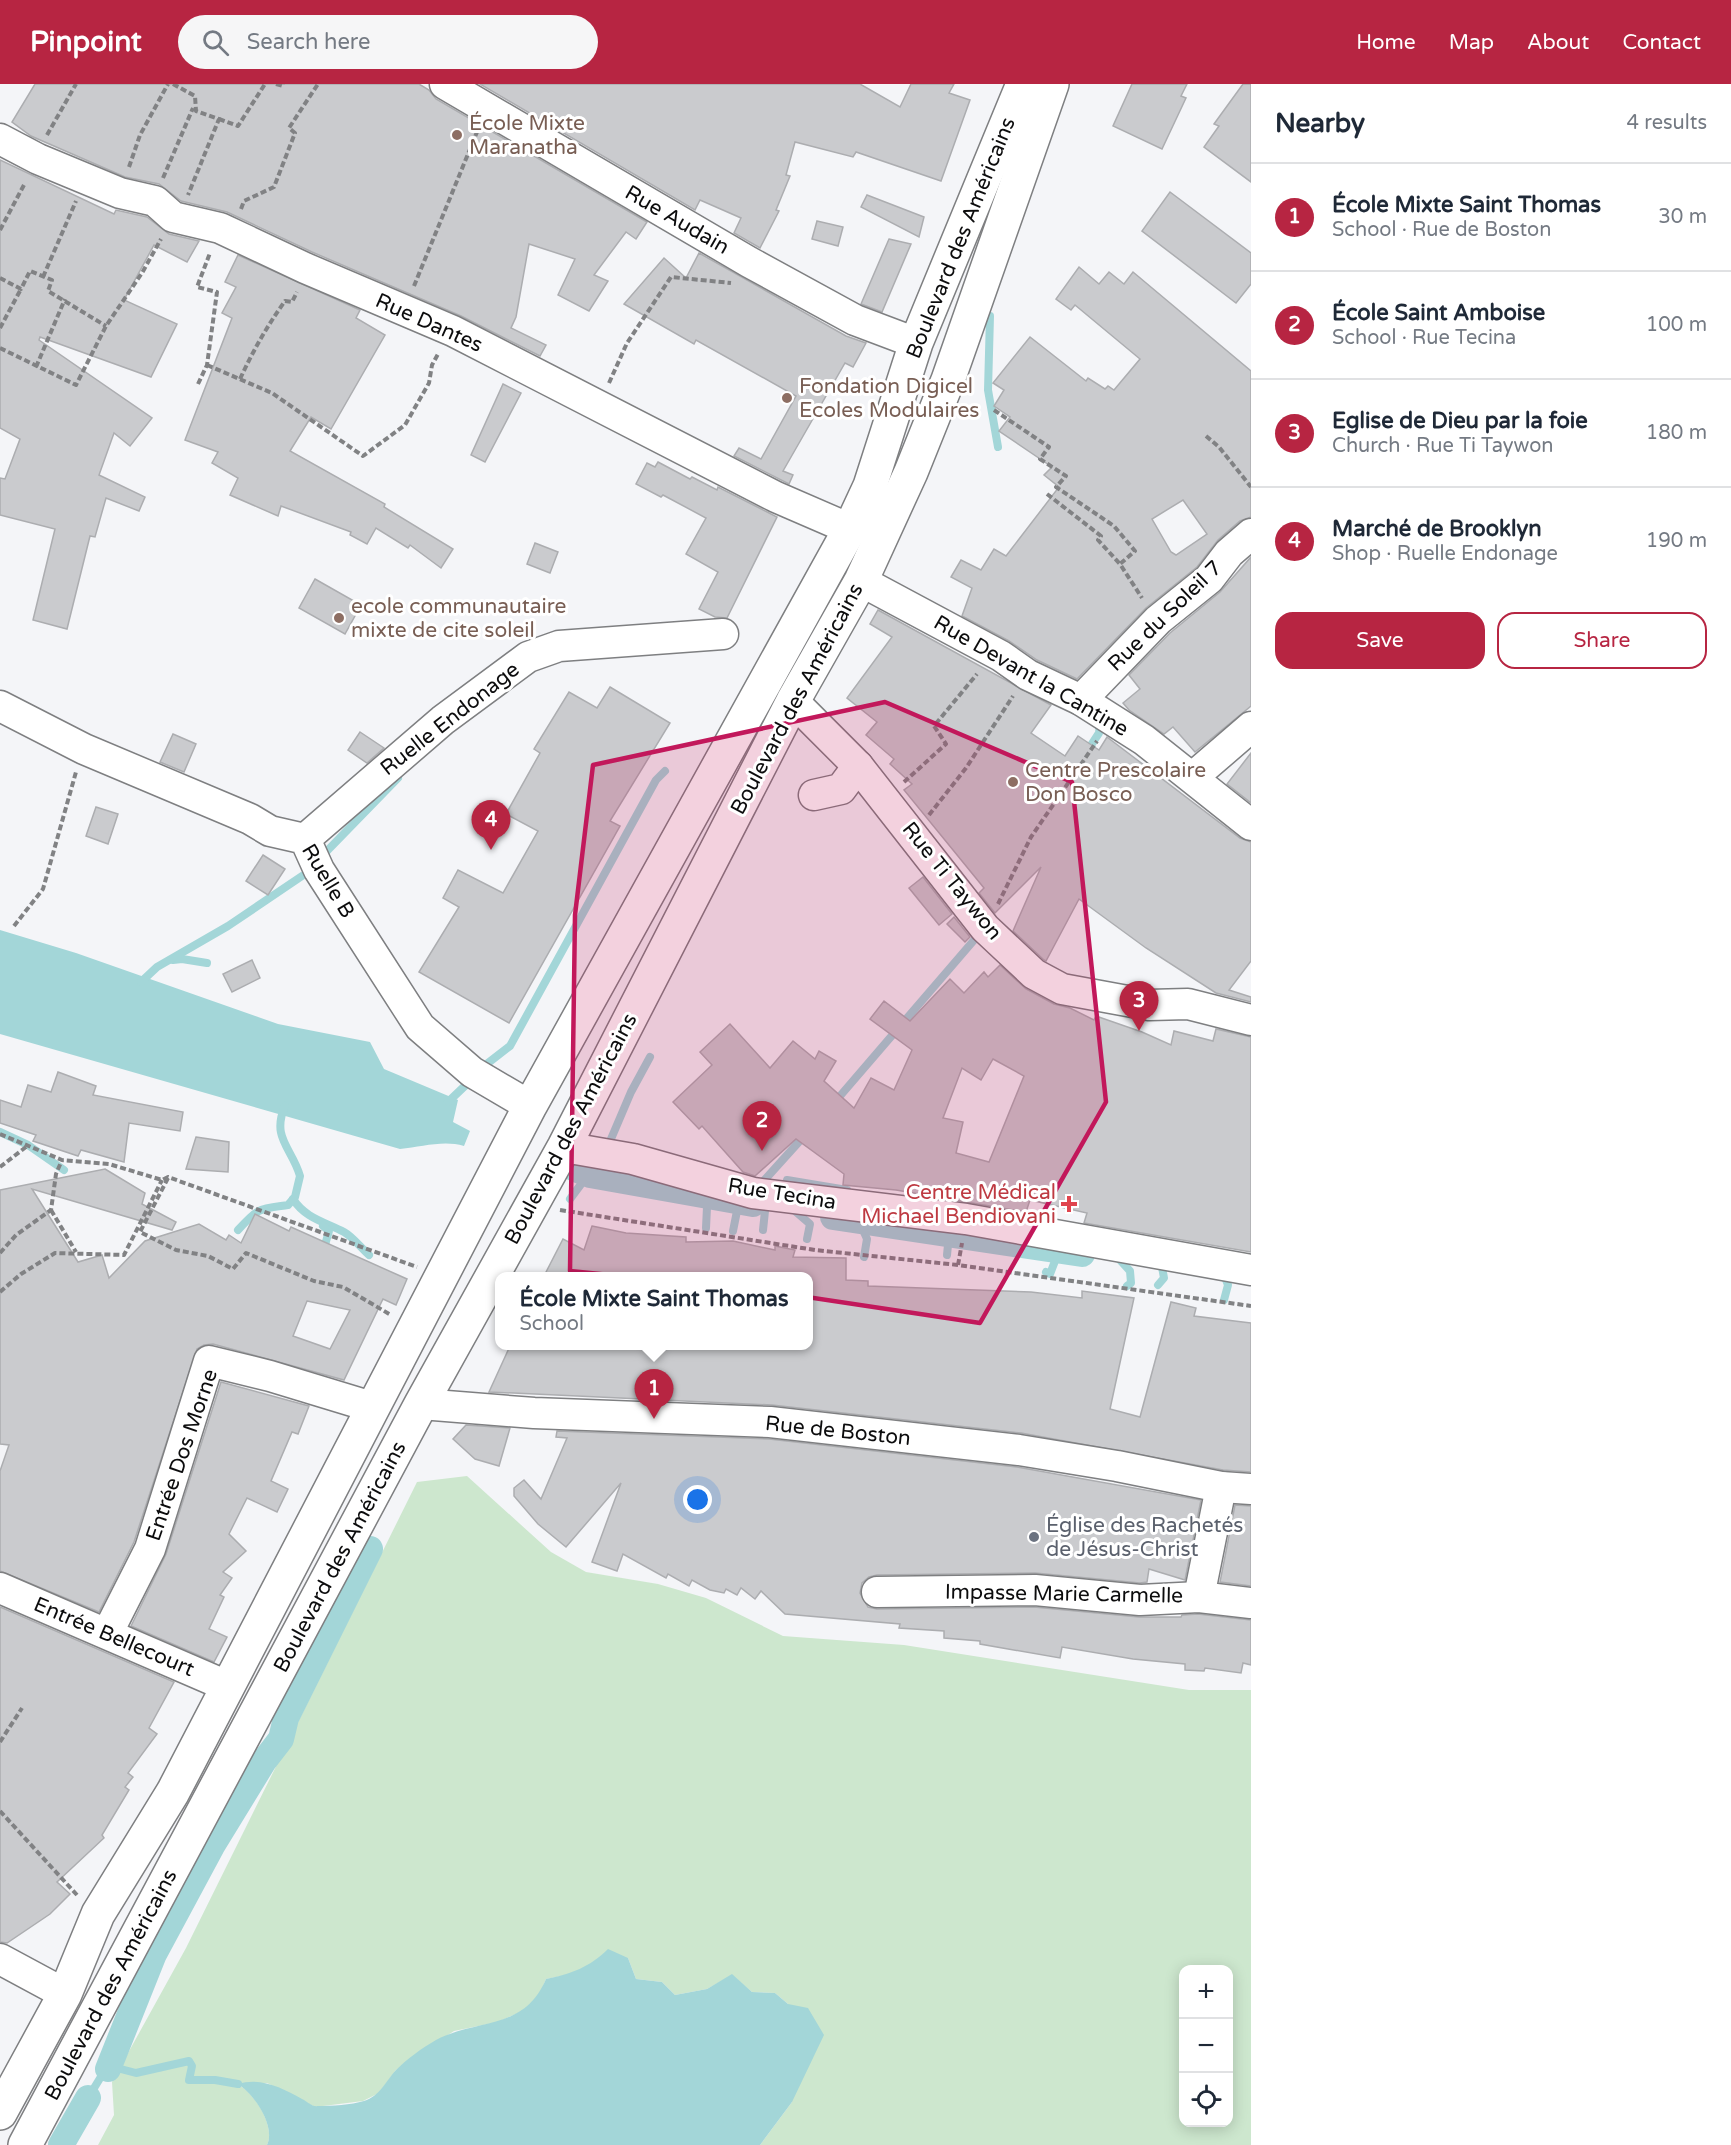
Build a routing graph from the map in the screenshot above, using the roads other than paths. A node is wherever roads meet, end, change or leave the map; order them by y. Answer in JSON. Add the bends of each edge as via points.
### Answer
{"nodes":[{"id":1,"x":445,"y":84,"type":"edge"},
{"id":2,"x":1023,"y":84,"type":"edge"},
{"id":3,"x":1052,"y":84,"type":"edge"},
{"id":4,"x":496,"y":96,"type":"edge"},
{"id":5,"x":0,"y":139,"type":"edge"},
{"id":6,"x":916,"y":343,"type":"junction"},
{"id":7,"x":850,"y":529,"type":"junction"},
{"id":8,"x":1251,"y":534,"type":"edge"},
{"id":9,"x":861,"y":581,"type":"junction"},
{"id":10,"x":723,"y":634,"type":"dead end"},
{"id":11,"x":1081,"y":700,"type":"junction"},
{"id":12,"x":793,"y":701,"type":"junction"},
{"id":13,"x":0,"y":706,"type":"edge"},
{"id":14,"x":1251,"y":727,"type":"edge"},
{"id":15,"x":858,"y":766,"type":"junction"},
{"id":16,"x":1193,"y":777,"type":"junction"},
{"id":17,"x":814,"y":795,"type":"dead end"},
{"id":18,"x":1251,"y":825,"type":"edge"},
{"id":19,"x":305,"y":839,"type":"junction"},
{"id":20,"x":1251,"y":1020,"type":"edge"},
{"id":21,"x":530,"y":1106,"type":"junction"},
{"id":22,"x":564,"y":1147,"type":"junction"},
{"id":23,"x":1251,"y":1270,"type":"edge"},
{"id":24,"x":495,"y":1272,"type":"edge"},
{"id":25,"x":495,"y":1273,"type":"edge"},
{"id":26,"x":421,"y":1404,"type":"junction"},
{"id":27,"x":372,"y":1407,"type":"junction"},
{"id":28,"x":1221,"y":1487,"type":"junction"},
{"id":29,"x":1251,"y":1489,"type":"edge"},
{"id":30,"x":0,"y":1588,"type":"edge"},
{"id":31,"x":877,"y":1592,"type":"dead end"},
{"id":32,"x":1199,"y":1597,"type":"junction"},
{"id":33,"x":1251,"y":1603,"type":"edge"},
{"id":34,"x":108,"y":1632,"type":"junction"},
{"id":35,"x":228,"y":1686,"type":"junction"},
{"id":36,"x":0,"y":1959,"type":"edge"},
{"id":37,"x":65,"y":1994,"type":"junction"},
{"id":38,"x":0,"y":2113,"type":"edge"},
{"id":39,"x":26,"y":2145,"type":"edge"}],
"edges":[{"from":1,"to":4,"type":"street","name":"Rue Audain"},
{"from":2,"to":6,"type":"main road","name":"Boulevard des Américains"},
{"from":3,"to":9,"type":"main road","name":"Boulevard des Américains","via":[[948,380]]},
{"from":4,"to":6,"type":"street","name":"Rue Audain","via":[[749,262],[855,320]]},
{"from":5,"to":7,"type":"street","name":"Rue Dantes","via":[[120,193],[220,228],[453,331],[776,497]]},
{"from":6,"to":7,"type":"main road","name":"Boulevard des Américains","via":[[870,486]]},
{"from":7,"to":21,"type":"main road","name":"Boulevard des Américains"},
{"from":8,"to":11,"type":"street","name":"Rue du Soleil 7","via":[[1229,553],[1209,579],[1158,620]]},
{"from":9,"to":11,"type":"street","name":"Rue Devant la Cantine","via":[[1001,656],[1028,675]]},
{"from":9,"to":12,"type":"main road","name":"Boulevard des Américains"},
{"from":10,"to":19,"type":"street","name":"Ruelle Endonage","via":[[559,646],[528,657],[442,720]]},
{"from":11,"to":16,"type":"street","name":"Rue Devant la Cantine"},
{"from":12,"to":15,"type":"street","name":"Rue Ti Taywon"},
{"from":12,"to":22,"type":"main road","name":"Boulevard des Américains"},
{"from":13,"to":19,"type":"street","name":"Ruelle B","via":[[84,749],[270,831]]},
{"from":14,"to":16,"type":"street"},
{"from":15,"to":17,"type":"street","via":[[840,789]]},
{"from":15,"to":20,"type":"street","name":"Rue Ti Taywon","via":[[985,928],[1034,974],[1062,990],[1149,1005],[1188,1004]]},
{"from":16,"to":18,"type":"street","name":"Rue Devant la Cantine"},
{"from":19,"to":21,"type":"street","name":"Ruelle B","via":[[319,870],[420,1027],[472,1072]]},
{"from":21,"to":27,"type":"main road","name":"Boulevard des Américains"},
{"from":22,"to":23,"type":"street","name":"Rue Tecina","via":[[633,1159],[753,1193],[966,1219]]},
{"from":22,"to":24,"type":"main road","name":"Boulevard des Américains"},
{"from":25,"to":26,"type":"main road","name":"Boulevard des Américains"},
{"from":26,"to":28,"type":"street","name":"Rue de Boston","via":[[782,1424],[1019,1450]]},
{"from":26,"to":39,"type":"main road","name":"Boulevard des Américains"},
{"from":27,"to":34,"type":"street","name":"Entrée Dos Morne","via":[[209,1361],[150,1549]]},
{"from":27,"to":35,"type":"main road","name":"Boulevard des Américains"},
{"from":28,"to":29,"type":"street","name":"Rue de Boston"},
{"from":28,"to":32,"type":"street"},
{"from":30,"to":34,"type":"street","name":"Entrée Bellecourt"},
{"from":31,"to":32,"type":"street","name":"Impasse Marie Carmelle","via":[[1014,1589],[1140,1600]]},
{"from":32,"to":33,"type":"street","name":"Impasse Marie Carmelle"},
{"from":34,"to":35,"type":"street","name":"Entrée Bellecourt"},
{"from":35,"to":37,"type":"main road","name":"Boulevard des Américains","via":[[173,1792],[98,1914]]},
{"from":36,"to":37,"type":"street"},
{"from":37,"to":38,"type":"main road","name":"Boulevard des Américains"}]}
